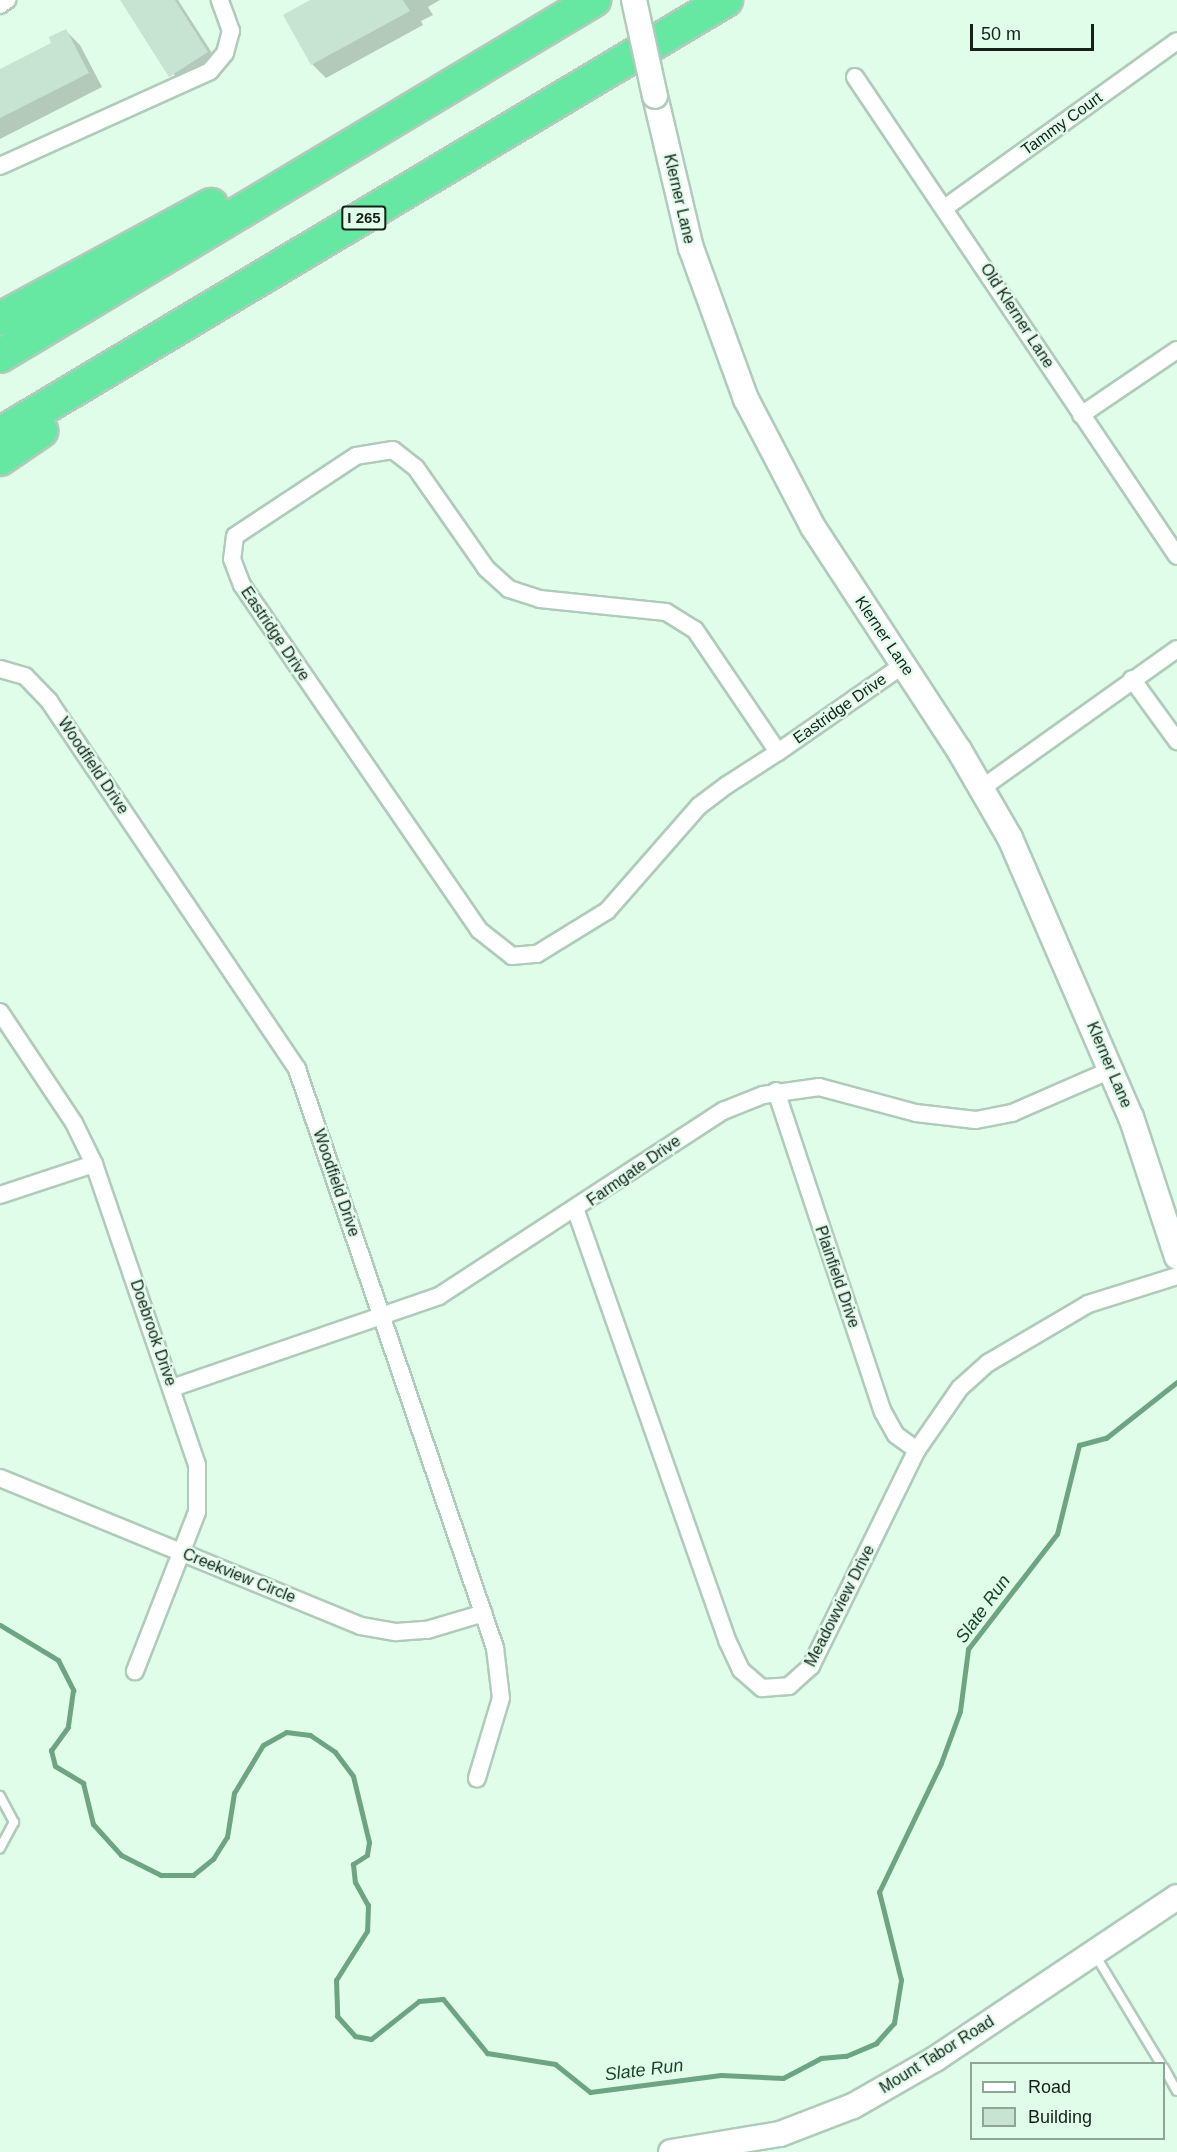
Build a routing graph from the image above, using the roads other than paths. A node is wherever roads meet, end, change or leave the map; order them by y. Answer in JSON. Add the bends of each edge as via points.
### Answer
{"nodes":[{"id":1,"x":7,"y":0,"type":"edge"},
{"id":2,"x":220,"y":0,"type":"edge"},
{"id":3,"x":594,"y":0,"type":"edge"},
{"id":4,"x":634,"y":0,"type":"edge"},
{"id":5,"x":726,"y":0,"type":"edge"},
{"id":6,"x":0,"y":5,"type":"edge"},
{"id":7,"x":1177,"y":41,"type":"edge"},
{"id":8,"x":855,"y":77,"type":"dead end"},
{"id":9,"x":390,"y":123,"type":"junction"},
{"id":10,"x":0,"y":166,"type":"edge"},
{"id":11,"x":946,"y":207,"type":"junction"},
{"id":12,"x":267,"y":276,"type":"junction"},
{"id":13,"x":0,"y":319,"type":"edge"},
{"id":14,"x":1177,"y":350,"type":"edge"},
{"id":15,"x":0,"y":356,"type":"edge"},
{"id":16,"x":1081,"y":416,"type":"junction"},
{"id":17,"x":0,"y":434,"type":"edge"},
{"id":18,"x":0,"y":459,"type":"edge"},
{"id":19,"x":1177,"y":555,"type":"edge"},
{"id":20,"x":1177,"y":649,"type":"edge"},
{"id":21,"x":903,"y":665,"type":"junction"},
{"id":22,"x":0,"y":669,"type":"edge"},
{"id":23,"x":1132,"y":679,"type":"junction"},
{"id":24,"x":1177,"y":741,"type":"edge"},
{"id":25,"x":778,"y":752,"type":"junction"},
{"id":26,"x":982,"y":788,"type":"junction"},
{"id":27,"x":0,"y":1012,"type":"edge"},
{"id":28,"x":1111,"y":1070,"type":"junction"},
{"id":29,"x":776,"y":1091,"type":"junction"},
{"id":30,"x":94,"y":1164,"type":"junction"},
{"id":31,"x":0,"y":1195,"type":"edge"},
{"id":32,"x":576,"y":1211,"type":"junction"},
{"id":33,"x":1177,"y":1257,"type":"edge"},
{"id":34,"x":1177,"y":1276,"type":"edge"},
{"id":35,"x":379,"y":1318,"type":"junction"},
{"id":36,"x":172,"y":1388,"type":"junction"},
{"id":37,"x":917,"y":1450,"type":"junction"},
{"id":38,"x":0,"y":1478,"type":"edge"},
{"id":39,"x":180,"y":1552,"type":"junction"},
{"id":40,"x":484,"y":1613,"type":"junction"},
{"id":41,"x":135,"y":1671,"type":"dead end"},
{"id":42,"x":477,"y":1778,"type":"dead end"},
{"id":43,"x":0,"y":1796,"type":"edge"},
{"id":44,"x":0,"y":1848,"type":"edge"},
{"id":45,"x":1177,"y":1898,"type":"edge"},
{"id":46,"x":1094,"y":1953,"type":"junction"},
{"id":47,"x":1160,"y":2062,"type":"edge"},
{"id":48,"x":1165,"y":2070,"type":"edge"},
{"id":49,"x":1177,"y":2091,"type":"edge"},
{"id":50,"x":684,"y":2151,"type":"edge"}],
"edges":[{"from":1,"to":6,"type":"street"},
{"from":2,"to":10,"type":"street","via":[[231,31],[225,53],[210,72]]},
{"from":3,"to":9,"type":"highway"},
{"from":4,"to":21,"type":"street","name":"Klerner Lane","bridge":true,"via":[[694,259],[746,399],[788,485]]},
{"from":5,"to":12,"type":"highway","number":"I 265"},
{"from":7,"to":11,"type":"street","name":"Tammy Court"},
{"from":8,"to":11,"type":"street","name":"Old Klerner Lane"},
{"from":9,"to":13,"type":"highway","via":[[357,125]]},
{"from":9,"to":15,"type":"highway"},
{"from":11,"to":16,"type":"street","name":"Old Klerner Lane"},
{"from":12,"to":17,"type":"highway","number":"I 265"},
{"from":12,"to":18,"type":"highway"},
{"from":14,"to":16,"type":"street"},
{"from":16,"to":19,"type":"street","name":"Old Klerner Lane"},
{"from":20,"to":23,"type":"street"},
{"from":21,"to":25,"type":"street","name":"Eastridge Drive"},
{"from":21,"to":26,"type":"street","name":"Klerner Lane"},
{"from":22,"to":35,"type":"street","name":"Woodfield Drive","via":[[25,676],[49,701],[288,1050]]},
{"from":23,"to":24,"type":"street"},
{"from":23,"to":26,"type":"street"},
{"from":25,"to":25,"type":"street","name":"Eastridge Drive","via":[[699,806],[607,911],[537,954],[506,954],[479,930],[242,585],[232,558],[236,536],[356,456],[393,450],[416,468],[486,568],[509,588],[540,599],[666,612],[695,630]]},
{"from":26,"to":28,"type":"street","name":"Klerner Lane","via":[[1057,939]]},
{"from":27,"to":30,"type":"street","name":"Doebrook Drive","via":[[74,1122]]},
{"from":28,"to":29,"type":"street","name":"Farmgate Drive","via":[[1012,1113],[976,1120],[916,1113],[819,1087]]},
{"from":28,"to":33,"type":"street","name":"Klerner Lane"},
{"from":29,"to":32,"type":"street","name":"Farmgate Drive","via":[[723,1111]]},
{"from":29,"to":37,"type":"street","name":"Plainfield Drive","via":[[883,1412],[896,1435]]},
{"from":30,"to":31,"type":"street"},
{"from":30,"to":36,"type":"street","name":"Doebrook Drive"},
{"from":32,"to":35,"type":"street","name":"Farmgate Drive","via":[[458,1286]]},
{"from":32,"to":37,"type":"street","name":"Meadowview Drive","via":[[727,1640],[750,1682],[779,1690],[812,1666]]},
{"from":34,"to":37,"type":"street","name":"Meadowview Drive","via":[[1088,1305],[988,1363],[947,1401]]},
{"from":35,"to":36,"type":"street","name":"Farmgate Drive"},
{"from":35,"to":40,"type":"street","name":"Woodfield Drive"},
{"from":36,"to":39,"type":"street","name":"Doebrook Drive","via":[[200,1481],[197,1512]]},
{"from":38,"to":39,"type":"street","name":"Creekview Circle"},
{"from":39,"to":40,"type":"street","name":"Creekview Circle","via":[[361,1626],[396,1632],[427,1630]]},
{"from":39,"to":41,"type":"street","name":"Doebrook Drive"},
{"from":40,"to":42,"type":"street","name":"Woodfield Drive","via":[[501,1698]]},
{"from":43,"to":44,"type":"lane","via":[[14,1821]]},
{"from":45,"to":46,"type":"street","name":"Mount Tabor Road"},
{"from":46,"to":47,"type":"lane"},
{"from":46,"to":50,"type":"street","name":"Mount Tabor Road","via":[[935,2059],[853,2106],[780,2134]]},
{"from":48,"to":49,"type":"lane"}]}
